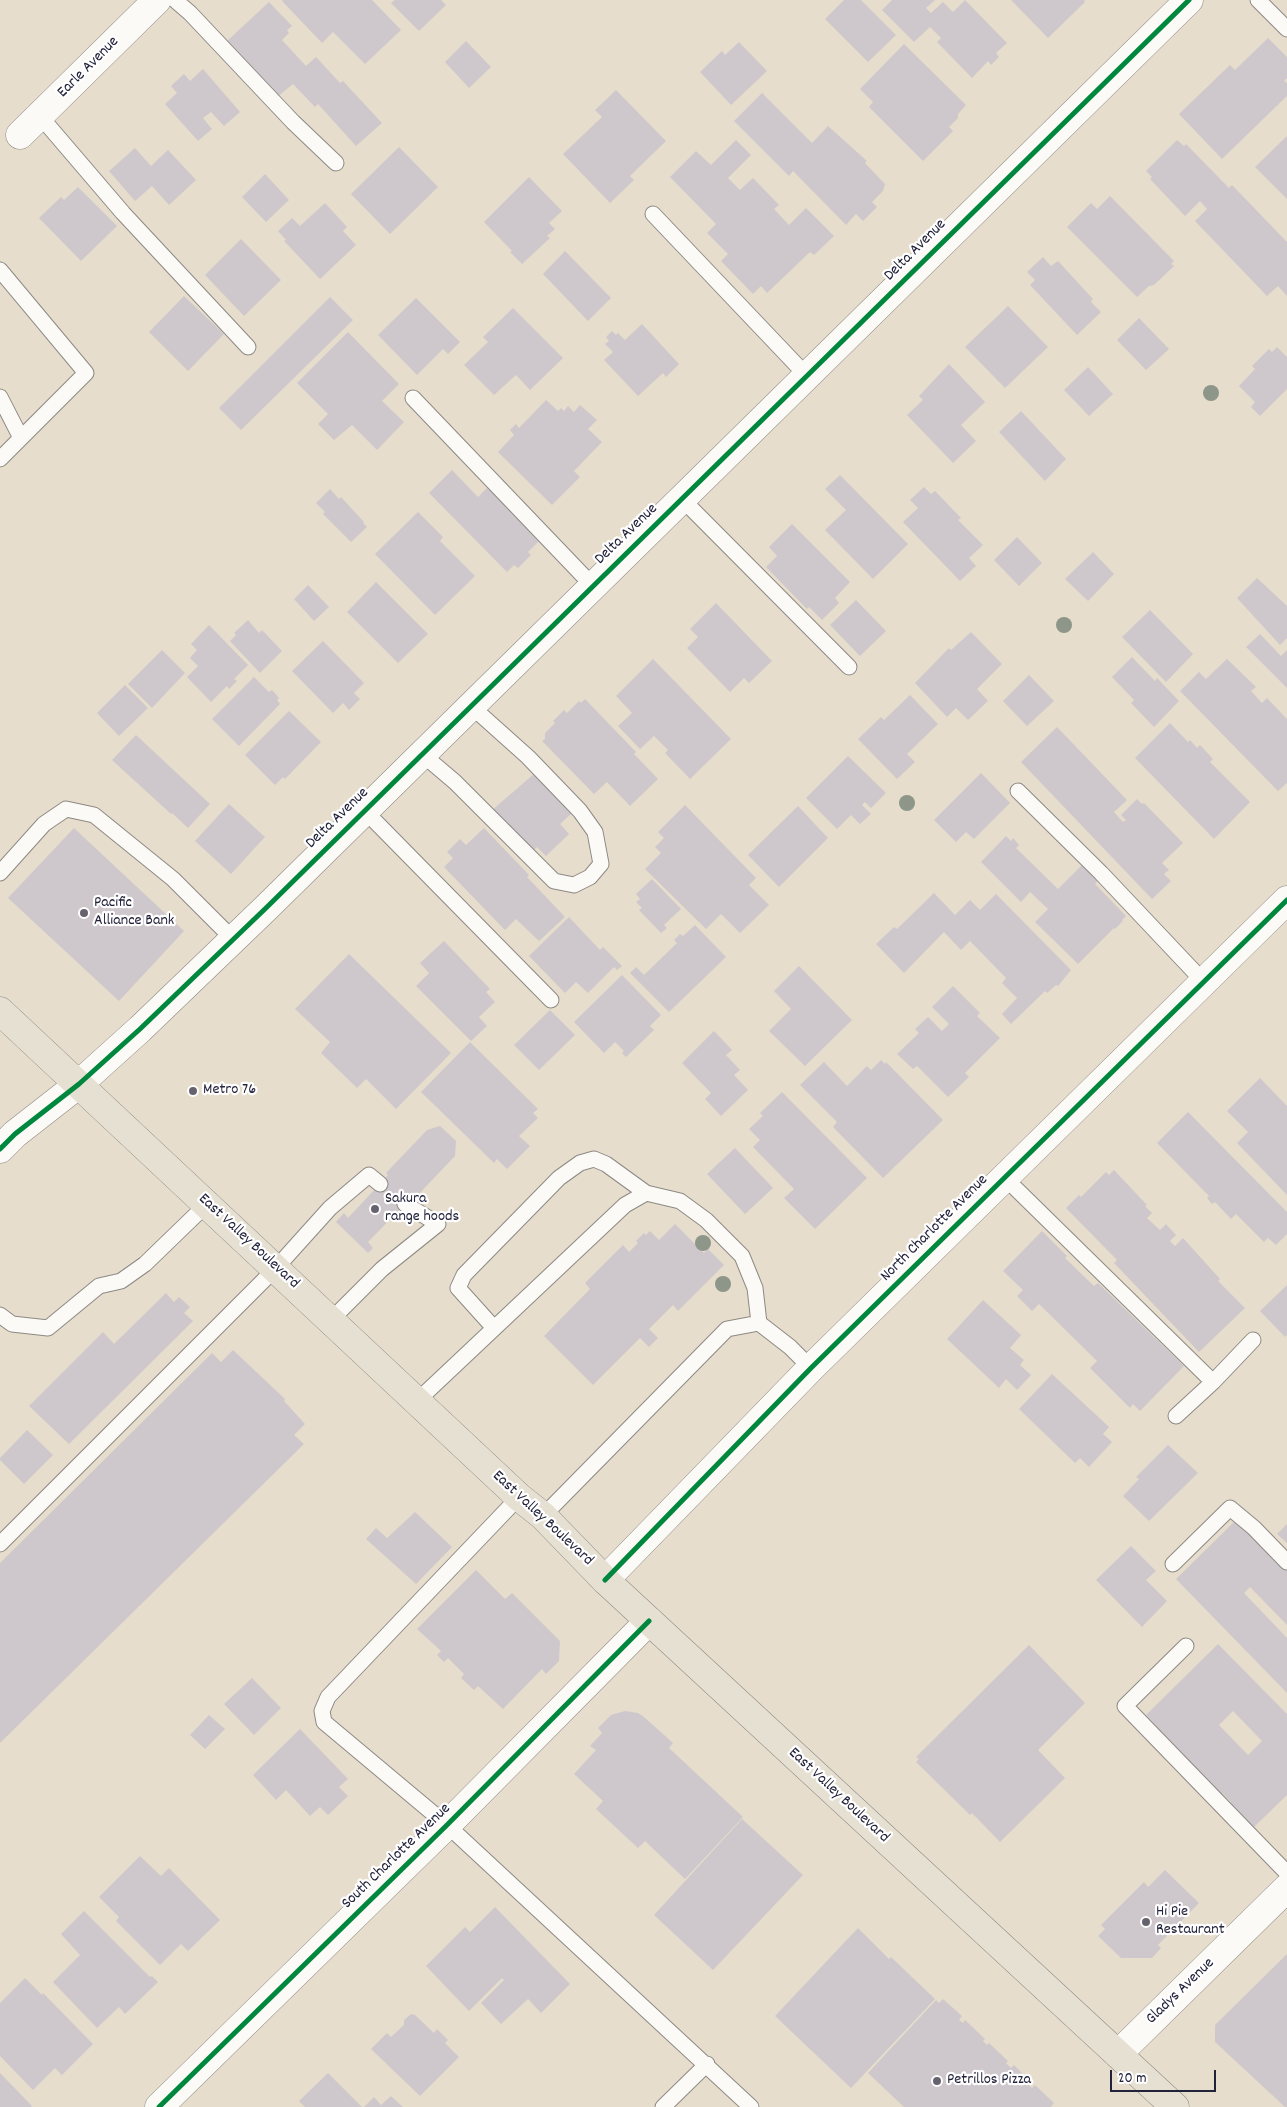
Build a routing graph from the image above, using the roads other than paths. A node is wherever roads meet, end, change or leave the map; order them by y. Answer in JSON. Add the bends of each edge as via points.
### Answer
{"nodes":[{"id":1,"x":157,"y":0,"type":"edge"},
{"id":2,"x":174,"y":0,"type":"edge"},
{"id":3,"x":1189,"y":0,"type":"edge"},
{"id":4,"x":1258,"y":0,"type":"edge"},
{"id":5,"x":1287,"y":29,"type":"edge"},
{"id":6,"x":40,"y":116,"type":"junction"},
{"id":7,"x":20,"y":135,"type":"dead end"},
{"id":8,"x":336,"y":163,"type":"dead end"},
{"id":9,"x":653,"y":214,"type":"dead end"},
{"id":10,"x":0,"y":270,"type":"edge"},
{"id":11,"x":248,"y":347,"type":"dead end"},
{"id":12,"x":807,"y":376,"type":"junction"},
{"id":13,"x":0,"y":397,"type":"edge"},
{"id":14,"x":413,"y":398,"type":"dead end"},
{"id":15,"x":21,"y":438,"type":"junction"},
{"id":16,"x":0,"y":459,"type":"edge"},
{"id":17,"x":682,"y":499,"type":"junction"},
{"id":18,"x":593,"y":586,"type":"junction"},
{"id":19,"x":849,"y":667,"type":"dead end"},
{"id":20,"x":471,"y":706,"type":"junction"},
{"id":21,"x":422,"y":754,"type":"junction"},
{"id":22,"x":1018,"y":791,"type":"dead end"},
{"id":23,"x":365,"y":811,"type":"junction"},
{"id":24,"x":0,"y":873,"type":"edge"},
{"id":25,"x":1287,"y":900,"type":"edge"},
{"id":26,"x":233,"y":939,"type":"junction"},
{"id":27,"x":1204,"y":982,"type":"junction"},
{"id":28,"x":551,"y":1000,"type":"dead end"},
{"id":29,"x":0,"y":1011,"type":"edge"},
{"id":30,"x":79,"y":1084,"type":"junction"},
{"id":31,"x":0,"y":1149,"type":"edge"},
{"id":32,"x":1005,"y":1178,"type":"junction"},
{"id":33,"x":380,"y":1184,"type":"dead end"},
{"id":34,"x":646,"y":1193,"type":"junction"},
{"id":35,"x":207,"y":1204,"type":"junction"},
{"id":36,"x":405,"y":1204,"type":"dead end"},
{"id":37,"x":276,"y":1268,"type":"junction"},
{"id":38,"x":0,"y":1315,"type":"edge"},
{"id":39,"x":331,"y":1320,"type":"junction"},
{"id":40,"x":759,"y":1323,"type":"junction"},
{"id":41,"x":494,"y":1328,"type":"junction"},
{"id":42,"x":1253,"y":1340,"type":"dead end"},
{"id":43,"x":811,"y":1368,"type":"junction"},
{"id":44,"x":1213,"y":1382,"type":"junction"},
{"id":45,"x":417,"y":1401,"type":"junction"},
{"id":46,"x":1176,"y":1416,"type":"dead end"},
{"id":47,"x":519,"y":1497,"type":"junction"},
{"id":48,"x":543,"y":1516,"type":"junction"},
{"id":49,"x":0,"y":1544,"type":"edge"},
{"id":50,"x":1287,"y":1562,"type":"edge"},
{"id":51,"x":1173,"y":1564,"type":"dead end"},
{"id":52,"x":605,"y":1580,"type":"junction"},
{"id":53,"x":650,"y":1621,"type":"junction"},
{"id":54,"x":1186,"y":1646,"type":"dead end"},
{"id":55,"x":447,"y":1826,"type":"junction"},
{"id":56,"x":1287,"y":1873,"type":"edge"},
{"id":57,"x":1287,"y":1888,"type":"edge"},
{"id":58,"x":1118,"y":2054,"type":"junction"},
{"id":59,"x":707,"y":2064,"type":"junction"},
{"id":60,"x":1170,"y":2106,"type":"edge"},
{"id":61,"x":159,"y":2107,"type":"edge"},
{"id":62,"x":663,"y":2107,"type":"edge"},
{"id":63,"x":751,"y":2107,"type":"edge"}],
"edges":[{"from":1,"to":6,"type":"street","name":"Earle Avenue"},
{"from":2,"to":8,"type":"lane"},
{"from":3,"to":12,"type":"street","name":"Delta Avenue"},
{"from":4,"to":5,"type":"lane"},
{"from":6,"to":7,"type":"street","name":"Earle Avenue"},
{"from":6,"to":11,"type":"lane","via":[[123,213]]},
{"from":9,"to":12,"type":"lane"},
{"from":10,"to":15,"type":"lane","via":[[86,373]]},
{"from":12,"to":17,"type":"street","name":"Delta Avenue"},
{"from":13,"to":15,"type":"lane"},
{"from":14,"to":18,"type":"lane"},
{"from":15,"to":16,"type":"lane"},
{"from":17,"to":18,"type":"street","name":"Delta Avenue"},
{"from":17,"to":19,"type":"lane"},
{"from":18,"to":20,"type":"street","name":"Delta Avenue"},
{"from":20,"to":21,"type":"street","name":"Delta Avenue"},
{"from":20,"to":21,"type":"lane","via":[[528,758],[580,811],[595,832],[601,864],[590,877],[574,885],[554,882],[455,782]]},
{"from":21,"to":23,"type":"street","name":"Delta Avenue"},
{"from":22,"to":27,"type":"lane"},
{"from":23,"to":26,"type":"street","name":"Delta Avenue"},
{"from":23,"to":28,"type":"lane"},
{"from":24,"to":26,"type":"lane","via":[[44,824],[66,809],[94,815],[173,879]]},
{"from":25,"to":27,"type":"street","name":"North Charlotte Avenue"},
{"from":26,"to":30,"type":"street","name":"Delta Avenue"},
{"from":27,"to":32,"type":"street","name":"North Charlotte Avenue"},
{"from":29,"to":30,"type":"main road","name":"East Valley Boulevard"},
{"from":30,"to":31,"type":"street","name":"Delta Avenue"},
{"from":30,"to":35,"type":"main road","name":"East Valley Boulevard"},
{"from":32,"to":43,"type":"street","name":"North Charlotte Avenue"},
{"from":32,"to":44,"type":"lane"},
{"from":33,"to":37,"type":"lane","via":[[369,1174],[330,1208]]},
{"from":34,"to":40,"type":"lane","via":[[680,1201],[706,1220],[742,1256],[755,1288]]},
{"from":34,"to":41,"type":"lane","via":[[625,1205]]},
{"from":34,"to":41,"type":"lane","via":[[594,1159],[580,1163],[559,1178],[464,1274],[458,1288]]},
{"from":35,"to":37,"type":"main road","name":"East Valley Boulevard"},
{"from":35,"to":38,"type":"lane","via":[[145,1264],[121,1281],[100,1286],[48,1328],[12,1324]]},
{"from":36,"to":39,"type":"lane","via":[[438,1224],[382,1269]]},
{"from":37,"to":39,"type":"main road","name":"East Valley Boulevard"},
{"from":37,"to":49,"type":"lane"},
{"from":39,"to":45,"type":"main road","name":"East Valley Boulevard"},
{"from":40,"to":43,"type":"lane","via":[[790,1346]]},
{"from":40,"to":48,"type":"lane","via":[[727,1329]]},
{"from":41,"to":45,"type":"lane"},
{"from":42,"to":44,"type":"lane"},
{"from":43,"to":52,"type":"street","name":"North Charlotte Avenue"},
{"from":44,"to":46,"type":"lane"},
{"from":45,"to":47,"type":"main road","name":"East Valley Boulevard"},
{"from":47,"to":48,"type":"main road","name":"East Valley Boulevard"},
{"from":47,"to":55,"type":"lane","via":[[328,1697],[322,1711],[324,1722]]},
{"from":48,"to":52,"type":"main road","name":"East Valley Boulevard"},
{"from":50,"to":51,"type":"lane","via":[[1230,1508]]},
{"from":52,"to":53,"type":"main road","name":"East Valley Boulevard"},
{"from":53,"to":55,"type":"street","name":"South Charlotte Avenue"},
{"from":53,"to":58,"type":"main road","name":"East Valley Boulevard"},
{"from":54,"to":56,"type":"lane","via":[[1125,1706]]},
{"from":55,"to":59,"type":"lane"},
{"from":55,"to":61,"type":"street","name":"South Charlotte Avenue"},
{"from":57,"to":58,"type":"street","name":"Gladys Avenue"},
{"from":58,"to":60,"type":"main road","name":"East Valley Boulevard"},
{"from":59,"to":62,"type":"lane"},
{"from":59,"to":63,"type":"lane"}]}
